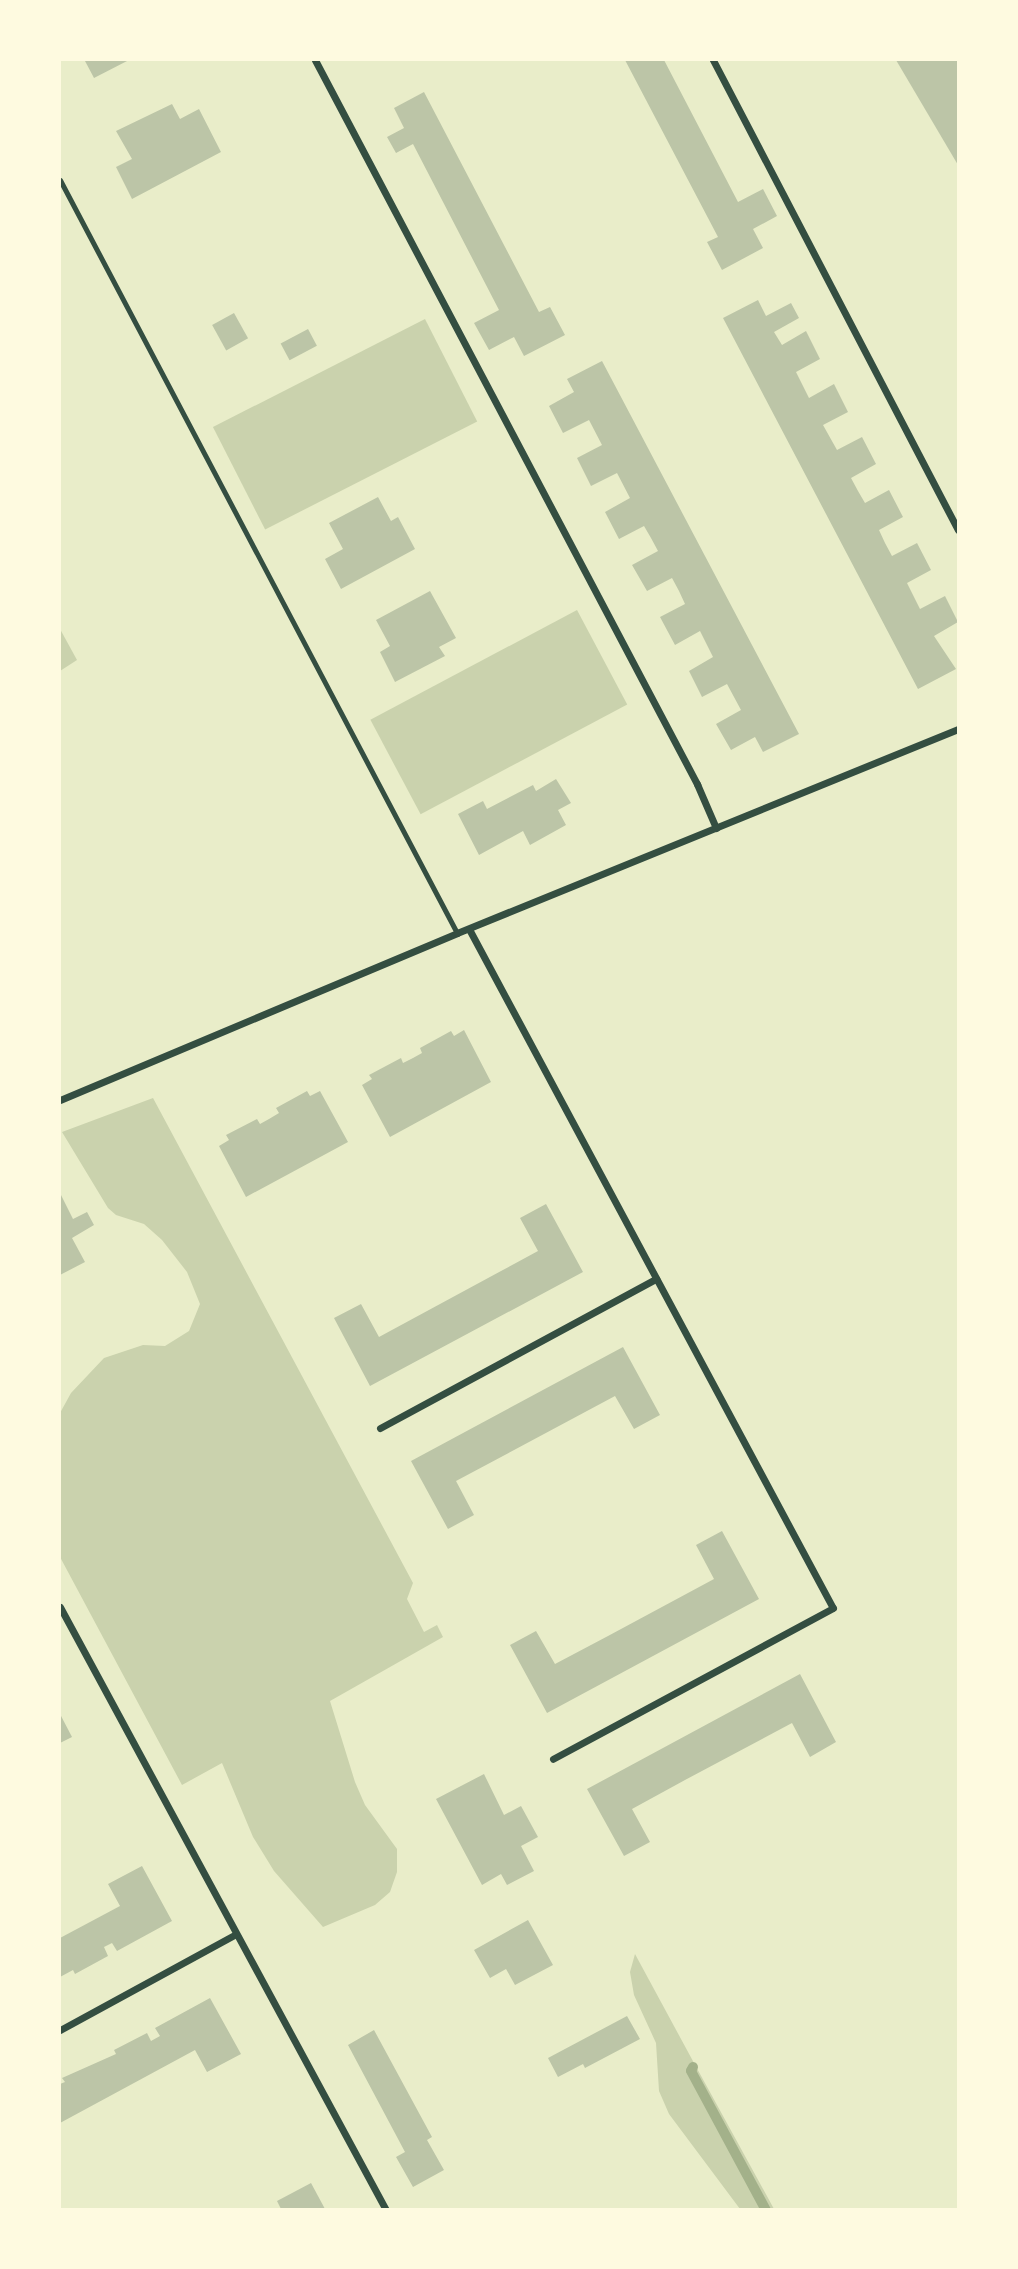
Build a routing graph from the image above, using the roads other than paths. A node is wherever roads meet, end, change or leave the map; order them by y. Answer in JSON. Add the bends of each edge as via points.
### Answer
{"nodes":[{"id":1,"x":315,"y":60,"type":"edge"},
{"id":2,"x":713,"y":60,"type":"edge"},
{"id":3,"x":60,"y":180,"type":"edge"},
{"id":4,"x":958,"y":530,"type":"edge"},
{"id":5,"x":958,"y":729,"type":"edge"},
{"id":6,"x":716,"y":828,"type":"junction"},
{"id":7,"x":469,"y":929,"type":"junction"},
{"id":8,"x":457,"y":933,"type":"junction"},
{"id":9,"x":60,"y":1100,"type":"edge"},
{"id":10,"x":656,"y":1279,"type":"junction"},
{"id":11,"x":380,"y":1428,"type":"dead end"},
{"id":12,"x":60,"y":1607,"type":"edge"},
{"id":13,"x":63,"y":1620,"type":"edge"},
{"id":14,"x":553,"y":1759,"type":"dead end"},
{"id":15,"x":236,"y":1934,"type":"junction"},
{"id":16,"x":60,"y":2030,"type":"edge"},
{"id":17,"x":386,"y":2210,"type":"edge"}],
"edges":[{"from":1,"to":6,"type":"street","via":[[697,784]]},
{"from":2,"to":4,"type":"street"},
{"from":3,"to":8,"type":"lane"},
{"from":5,"to":6,"type":"street"},
{"from":6,"to":7,"type":"street"},
{"from":7,"to":8,"type":"street"},
{"from":7,"to":10,"type":"street"},
{"from":8,"to":9,"type":"street"},
{"from":10,"to":11,"type":"street"},
{"from":10,"to":14,"type":"street","via":[[833,1608]]},
{"from":12,"to":13,"type":"street"},
{"from":13,"to":15,"type":"street"},
{"from":15,"to":16,"type":"street"},
{"from":15,"to":17,"type":"street"}]}
